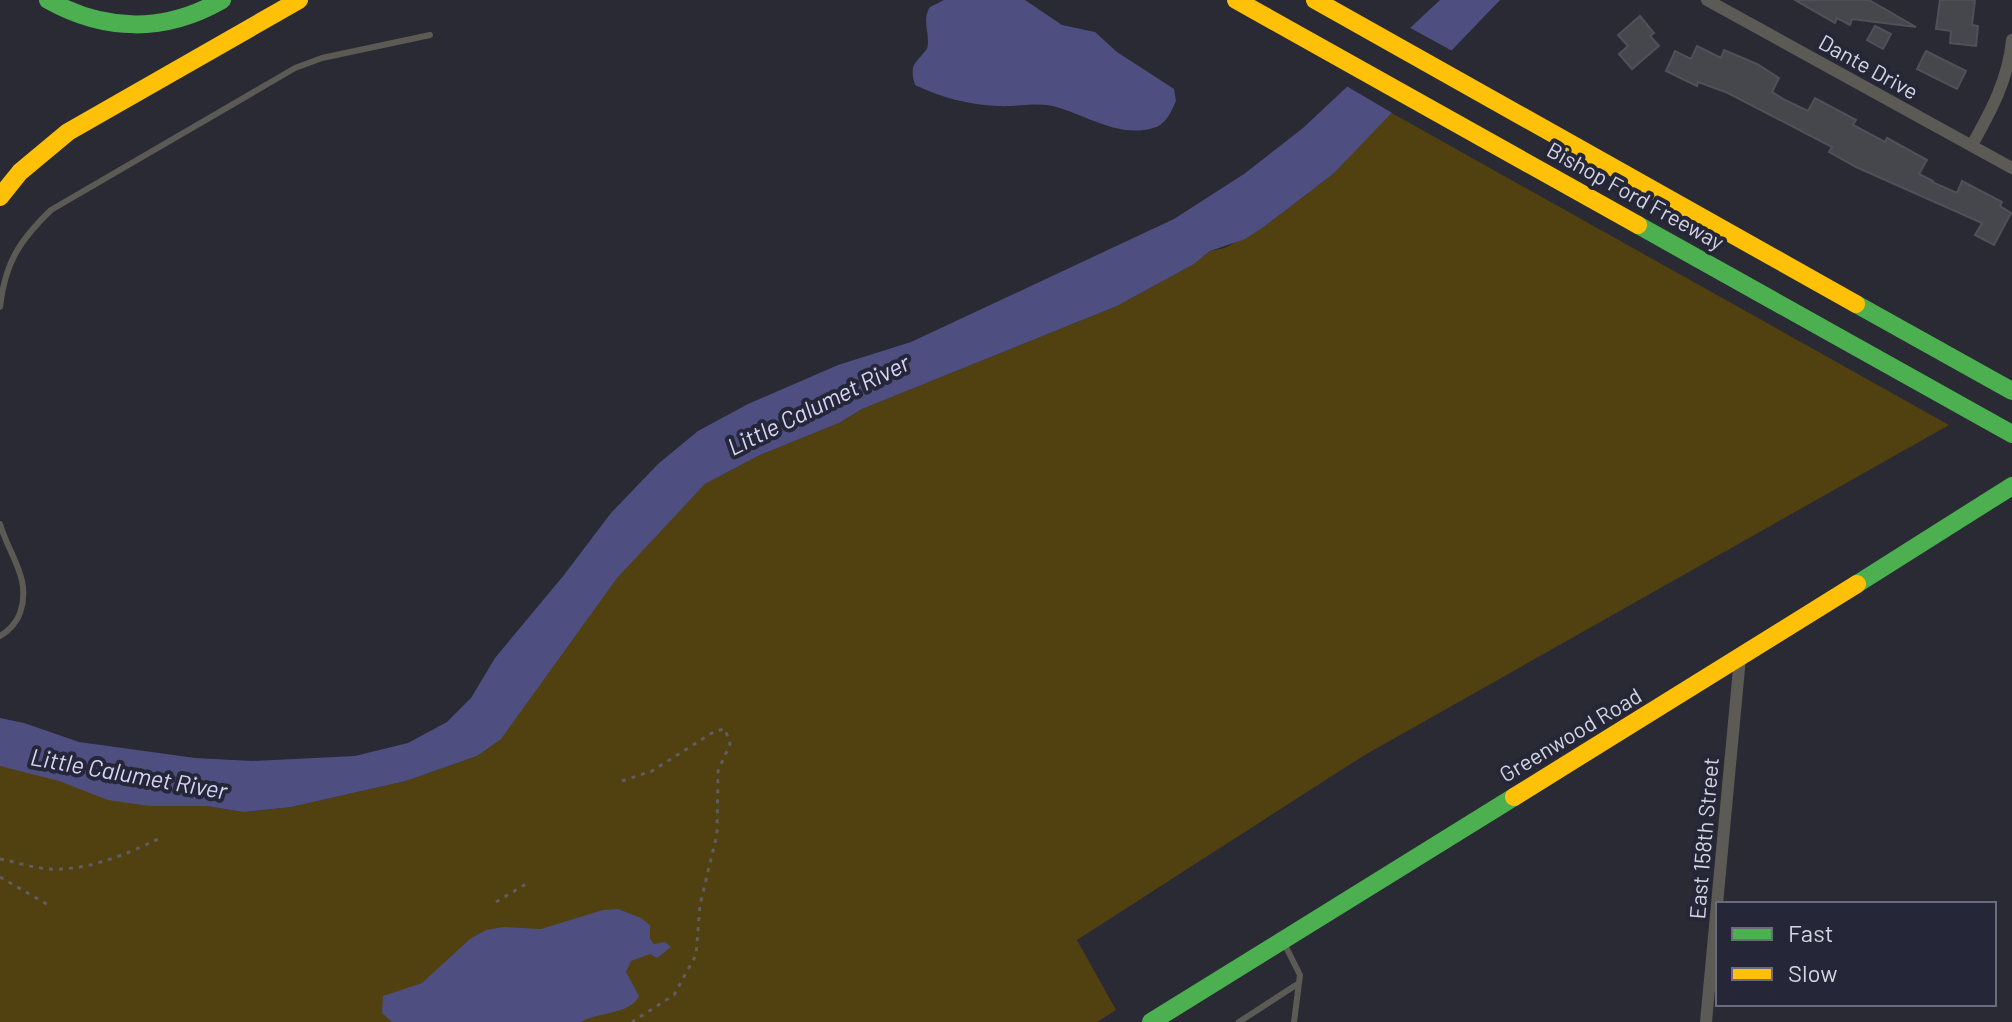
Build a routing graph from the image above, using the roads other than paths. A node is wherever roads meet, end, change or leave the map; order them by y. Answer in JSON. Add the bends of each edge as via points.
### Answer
{"nodes":[{"id":1,"x":48,"y":0,"type":"edge"},
{"id":2,"x":222,"y":0,"type":"edge"},
{"id":3,"x":299,"y":0,"type":"edge"},
{"id":4,"x":1236,"y":0,"type":"edge"},
{"id":5,"x":1315,"y":0,"type":"edge"},
{"id":6,"x":1707,"y":0,"type":"edge"},
{"id":7,"x":430,"y":35,"type":"dead end"},
{"id":8,"x":2012,"y":40,"type":"edge"},
{"id":9,"x":1972,"y":145,"type":"junction"},
{"id":10,"x":2012,"y":168,"type":"edge"},
{"id":11,"x":0,"y":197,"type":"edge"},
{"id":12,"x":0,"y":307,"type":"edge"},
{"id":13,"x":2012,"y":391,"type":"edge"},
{"id":14,"x":2012,"y":434,"type":"edge"},
{"id":15,"x":2012,"y":486,"type":"edge"},
{"id":16,"x":0,"y":524,"type":"edge"},
{"id":17,"x":0,"y":636,"type":"edge"},
{"id":18,"x":1740,"y":658,"type":"junction"},
{"id":19,"x":1717,"y":902,"type":"edge"},
{"id":20,"x":1716,"y":915,"type":"edge"},
{"id":21,"x":1282,"y":940,"type":"junction"},
{"id":22,"x":1297,"y":982,"type":"junction"},
{"id":23,"x":1151,"y":1022,"type":"edge"},
{"id":24,"x":1239,"y":1022,"type":"edge"},
{"id":25,"x":1294,"y":1022,"type":"edge"},
{"id":26,"x":1706,"y":1022,"type":"edge"}],
"edges":[{"from":1,"to":2,"type":"main road","via":[[99,22],[155,25]]},
{"from":3,"to":11,"type":"main road","via":[[68,132],[20,172]]},
{"from":4,"to":14,"type":"main road","name":"Bishop Ford Freeway"},
{"from":5,"to":13,"type":"main road","name":"Bishop Ford Freeway"},
{"from":6,"to":9,"type":"street","name":"Dante Drive"},
{"from":7,"to":12,"type":"lane","via":[[295,68],[51,210],[12,257]]},
{"from":8,"to":9,"type":"street","via":[[1997,101]]},
{"from":9,"to":10,"type":"street","name":"Dante Drive"},
{"from":15,"to":18,"type":"main road","name":"Greenwood Road"},
{"from":16,"to":17,"type":"lane","via":[[24,582],[24,601],[18,618]]},
{"from":18,"to":19,"type":"street","name":"East 158th Street"},
{"from":18,"to":21,"type":"main road","name":"Greenwood Road"},
{"from":20,"to":26,"type":"street","name":"East 158th Street"},
{"from":21,"to":22,"type":"lane","via":[[1299,971]]},
{"from":21,"to":23,"type":"main road","name":"Greenwood Road"},
{"from":22,"to":24,"type":"lane"},
{"from":22,"to":25,"type":"lane"}]}
